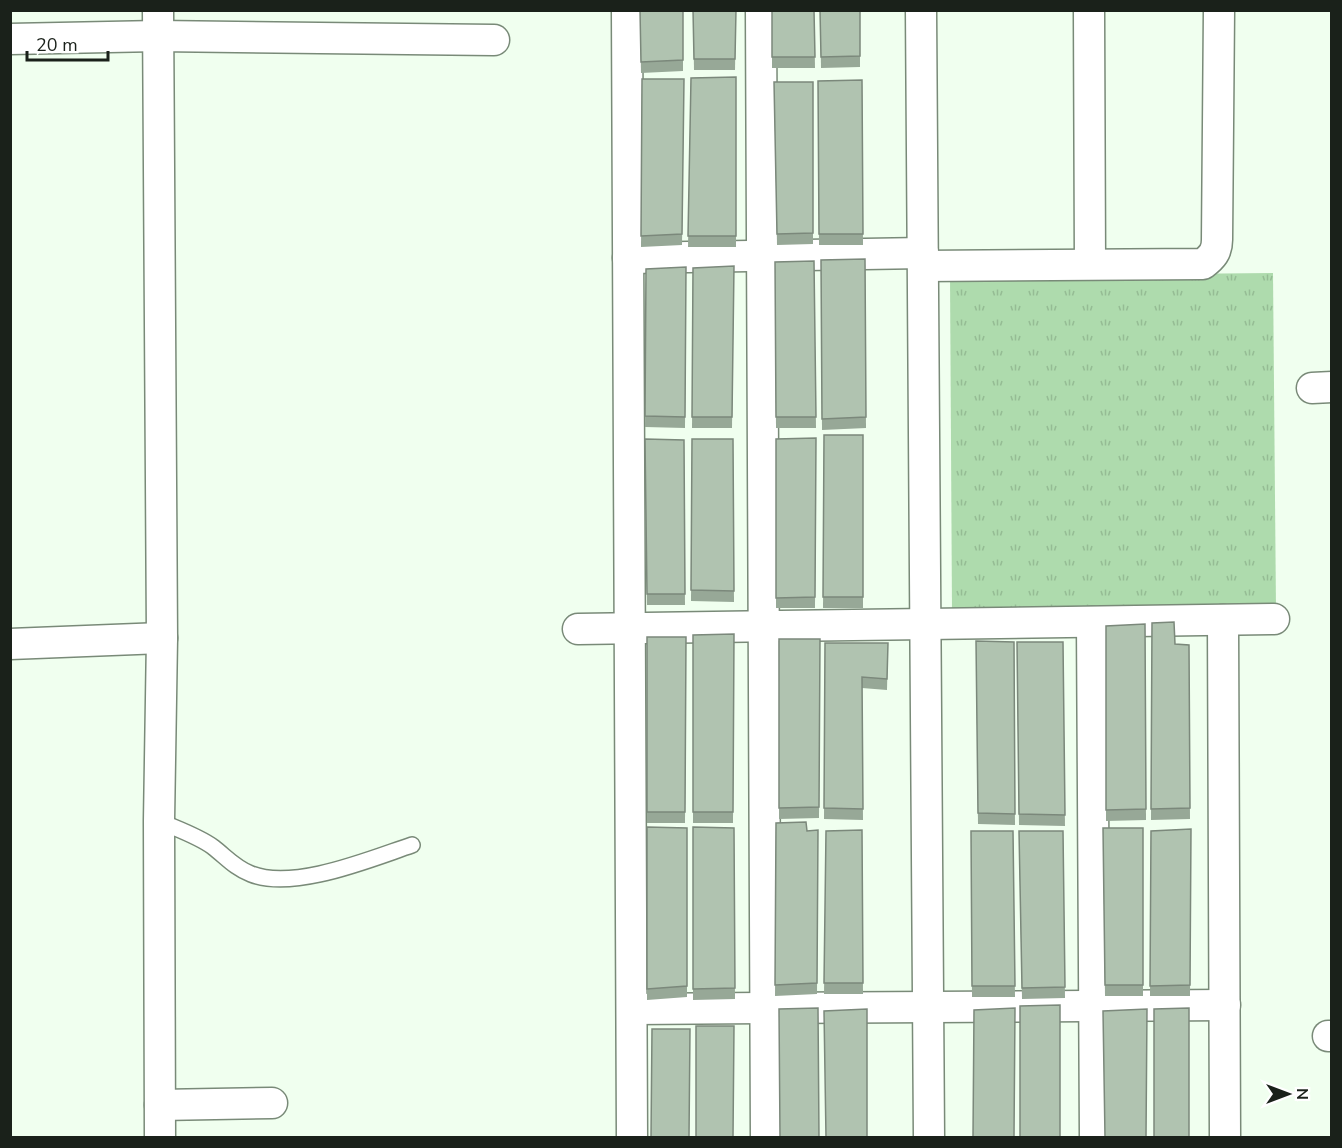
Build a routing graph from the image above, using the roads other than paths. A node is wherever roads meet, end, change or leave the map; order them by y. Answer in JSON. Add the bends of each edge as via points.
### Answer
{"nodes":[{"id":1,"x":627,"y":10,"type":"edge"},
{"id":2,"x":761,"y":10,"type":"edge"},
{"id":3,"x":921,"y":10,"type":"edge"},
{"id":4,"x":1089,"y":10,"type":"edge"},
{"id":5,"x":1219,"y":10,"type":"edge"},
{"id":6,"x":158,"y":23,"type":"edge"},
{"id":7,"x":10,"y":39,"type":"edge"},
{"id":8,"x":494,"y":40,"type":"dead end"},
{"id":9,"x":762,"y":256,"type":"junction"},
{"id":10,"x":628,"y":258,"type":"junction"},
{"id":11,"x":923,"y":260,"type":"junction"},
{"id":12,"x":1090,"y":264,"type":"junction"},
{"id":13,"x":1223,"y":620,"type":"junction"},
{"id":14,"x":1274,"y":620,"type":"dead end"},
{"id":15,"x":1092,"y":622,"type":"junction"},
{"id":16,"x":926,"y":624,"type":"junction"},
{"id":17,"x":764,"y":627,"type":"junction"},
{"id":18,"x":630,"y":628,"type":"junction"},
{"id":19,"x":578,"y":629,"type":"dead end"},
{"id":20,"x":162,"y":638,"type":"junction"},
{"id":21,"x":10,"y":644,"type":"edge"},
{"id":22,"x":159,"y":821,"type":"junction"},
{"id":23,"x":412,"y":845,"type":"dead end"},
{"id":24,"x":1225,"y":1005,"type":"junction"},
{"id":25,"x":1094,"y":1006,"type":"junction"},
{"id":26,"x":928,"y":1007,"type":"junction"},
{"id":27,"x":766,"y":1008,"type":"junction"},
{"id":28,"x":632,"y":1009,"type":"junction"},
{"id":29,"x":272,"y":1102,"type":"dead end"},
{"id":30,"x":160,"y":1105,"type":"junction"},
{"id":31,"x":160,"y":1137,"type":"edge"},
{"id":32,"x":632,"y":1137,"type":"edge"},
{"id":33,"x":766,"y":1137,"type":"edge"},
{"id":34,"x":929,"y":1137,"type":"edge"},
{"id":35,"x":1095,"y":1137,"type":"edge"},
{"id":36,"x":1225,"y":1137,"type":"edge"}],
"edges":[{"from":1,"to":10,"type":"street"},
{"from":2,"to":9,"type":"street"},
{"from":3,"to":11,"type":"street"},
{"from":4,"to":12,"type":"street"},
{"from":5,"to":12,"type":"street","via":[[1217,249],[1203,264]]},
{"from":6,"to":7,"type":"street"},
{"from":6,"to":8,"type":"street"},
{"from":6,"to":20,"type":"street"},
{"from":9,"to":10,"type":"street"},
{"from":9,"to":11,"type":"street"},
{"from":9,"to":17,"type":"street"},
{"from":10,"to":18,"type":"street"},
{"from":11,"to":12,"type":"street"},
{"from":11,"to":16,"type":"street"},
{"from":13,"to":14,"type":"street"},
{"from":13,"to":15,"type":"street"},
{"from":13,"to":24,"type":"street"},
{"from":15,"to":16,"type":"street"},
{"from":15,"to":25,"type":"street"},
{"from":16,"to":17,"type":"street"},
{"from":16,"to":26,"type":"street"},
{"from":17,"to":18,"type":"street"},
{"from":17,"to":27,"type":"street"},
{"from":18,"to":19,"type":"street"},
{"from":18,"to":28,"type":"street"},
{"from":20,"to":21,"type":"street"},
{"from":20,"to":22,"type":"street"},
{"from":22,"to":23,"type":"lane","via":[[213,847],[231,864],[273,878],[346,867]]},
{"from":22,"to":30,"type":"street"},
{"from":24,"to":25,"type":"street"},
{"from":24,"to":36,"type":"street"},
{"from":25,"to":26,"type":"street"},
{"from":25,"to":35,"type":"street"},
{"from":26,"to":27,"type":"street"},
{"from":26,"to":34,"type":"street"},
{"from":27,"to":28,"type":"street"},
{"from":27,"to":33,"type":"street"},
{"from":28,"to":32,"type":"street"},
{"from":29,"to":30,"type":"street"},
{"from":30,"to":31,"type":"street"}]}
